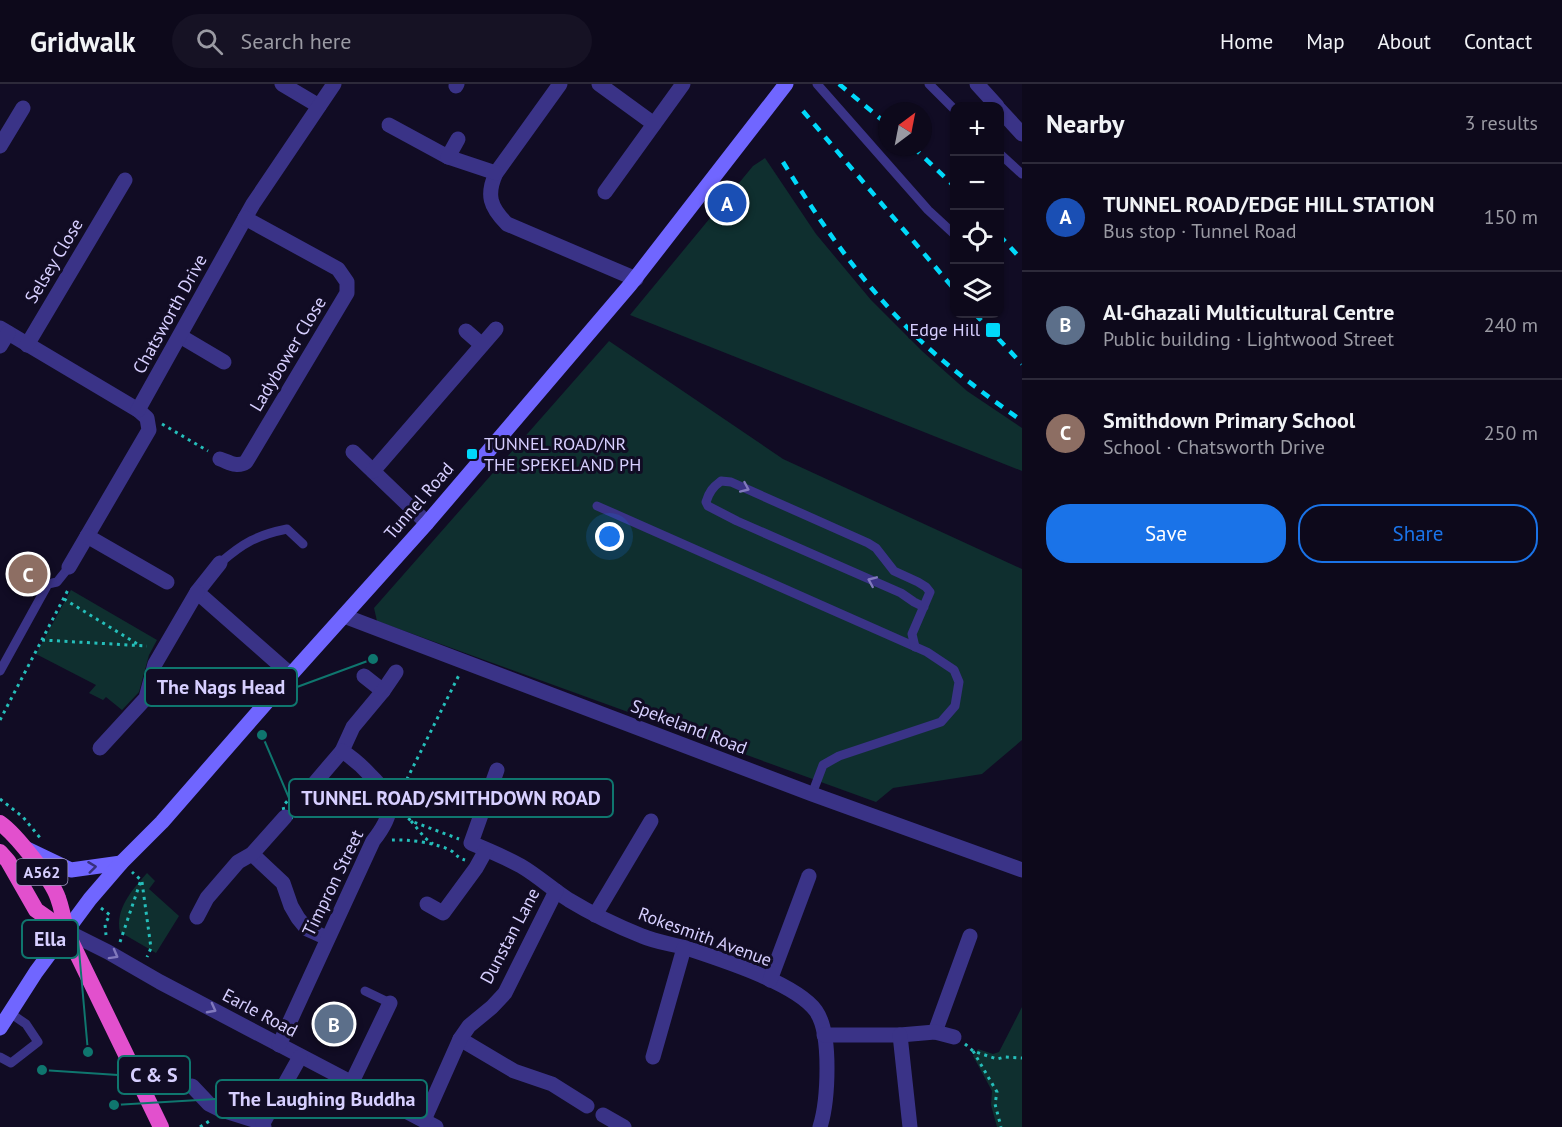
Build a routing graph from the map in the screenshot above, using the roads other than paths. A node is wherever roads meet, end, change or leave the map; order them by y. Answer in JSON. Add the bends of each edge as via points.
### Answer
{"nodes":[{"id":1,"x":282,"y":84,"type":"edge"},
{"id":2,"x":334,"y":84,"type":"edge"},
{"id":3,"x":560,"y":84,"type":"edge"},
{"id":4,"x":599,"y":84,"type":"edge"},
{"id":5,"x":684,"y":84,"type":"edge"},
{"id":6,"x":786,"y":84,"type":"edge"},
{"id":7,"x":817,"y":84,"type":"edge"},
{"id":8,"x":929,"y":84,"type":"edge"},
{"id":9,"x":977,"y":84,"type":"edge"},
{"id":10,"x":993,"y":102,"type":"edge"},
{"id":11,"x":950,"y":105,"type":"edge"},
{"id":12,"x":319,"y":106,"type":"junction"},
{"id":13,"x":15,"y":111,"type":"dead end"},
{"id":14,"x":1004,"y":114,"type":"edge"},
{"id":15,"x":389,"y":124,"type":"dead end"},
{"id":16,"x":654,"y":124,"type":"junction"},
{"id":17,"x":1022,"y":134,"type":"edge"},
{"id":18,"x":458,"y":139,"type":"dead end"},
{"id":19,"x":0,"y":146,"type":"edge"},
{"id":20,"x":1002,"y":156,"type":"edge"},
{"id":21,"x":448,"y":158,"type":"junction"},
{"id":22,"x":496,"y":172,"type":"junction"},
{"id":23,"x":1022,"y":174,"type":"edge"},
{"id":24,"x":125,"y":180,"type":"dead end"},
{"id":25,"x":605,"y":192,"type":"dead end"},
{"id":26,"x":245,"y":218,"type":"junction"},
{"id":27,"x":950,"y":230,"type":"edge"},
{"id":28,"x":633,"y":282,"type":"junction"},
{"id":29,"x":496,"y":329,"type":"dead end"},
{"id":30,"x":465,"y":331,"type":"dead end"},
{"id":31,"x":3,"y":336,"type":"edge"},
{"id":32,"x":180,"y":336,"type":"junction"},
{"id":33,"x":27,"y":345,"type":"junction"},
{"id":34,"x":482,"y":345,"type":"junction"},
{"id":35,"x":224,"y":362,"type":"dead end"},
{"id":36,"x":143,"y":414,"type":"junction"},
{"id":37,"x":353,"y":452,"type":"dead end"},
{"id":38,"x":220,"y":459,"type":"road end"},
{"id":39,"x":373,"y":471,"type":"junction"},
{"id":40,"x":597,"y":506,"type":"dead end"},
{"id":41,"x":427,"y":523,"type":"junction"},
{"id":42,"x":87,"y":536,"type":"junction"},
{"id":43,"x":303,"y":544,"type":"dead end"},
{"id":44,"x":220,"y":563,"type":"joint"},
{"id":45,"x":69,"y":567,"type":"joint"},
{"id":46,"x":167,"y":582,"type":"dead end"},
{"id":47,"x":196,"y":592,"type":"junction"},
{"id":48,"x":924,"y":607,"type":"junction"},
{"id":49,"x":344,"y":616,"type":"junction"},
{"id":50,"x":915,"y":647,"type":"junction"},
{"id":51,"x":0,"y":671,"type":"edge"},
{"id":52,"x":396,"y":672,"type":"dead end"},
{"id":53,"x":290,"y":674,"type":"junction"},
{"id":54,"x":364,"y":676,"type":"dead end"},
{"id":55,"x":383,"y":691,"type":"junction"},
{"id":56,"x":100,"y":748,"type":"dead end"},
{"id":57,"x":342,"y":751,"type":"junction"},
{"id":58,"x":497,"y":770,"type":"dead end"},
{"id":59,"x":307,"y":792,"type":"road end"},
{"id":60,"x":812,"y":794,"type":"junction"},
{"id":61,"x":285,"y":816,"type":"road end"},
{"id":62,"x":651,"y":821,"type":"dead end"},
{"id":63,"x":0,"y":823,"type":"edge"},
{"id":64,"x":25,"y":848,"type":"junction"},
{"id":65,"x":486,"y":850,"type":"junction"},
{"id":66,"x":0,"y":852,"type":"edge"},
{"id":67,"x":252,"y":854,"type":"junction"},
{"id":68,"x":121,"y":863,"type":"junction"},
{"id":69,"x":1022,"y":870,"type":"edge"},
{"id":70,"x":809,"y":876,"type":"dead end"},
{"id":71,"x":562,"y":895,"type":"junction"},
{"id":72,"x":427,"y":904,"type":"dead end"},
{"id":73,"x":595,"y":915,"type":"junction"},
{"id":74,"x":197,"y":917,"type":"dead end"},
{"id":75,"x":66,"y":931,"type":"junction"},
{"id":76,"x":970,"y":936,"type":"dead end"},
{"id":77,"x":327,"y":938,"type":"junction"},
{"id":78,"x":684,"y":948,"type":"junction"},
{"id":79,"x":770,"y":981,"type":"junction"},
{"id":80,"x":365,"y":991,"type":"dead end"},
{"id":81,"x":390,"y":1003,"type":"joint"},
{"id":82,"x":9,"y":1013,"type":"junction"},
{"id":83,"x":0,"y":1028,"type":"edge"},
{"id":84,"x":935,"y":1032,"type":"junction"},
{"id":85,"x":824,"y":1035,"type":"junction"},
{"id":86,"x":900,"y":1035,"type":"junction"},
{"id":87,"x":954,"y":1037,"type":"road end"},
{"id":88,"x":460,"y":1039,"type":"junction"},
{"id":89,"x":279,"y":1045,"type":"junction"},
{"id":90,"x":0,"y":1057,"type":"edge"},
{"id":91,"x":300,"y":1057,"type":"junction"},
{"id":92,"x":653,"y":1057,"type":"dead end"},
{"id":93,"x":352,"y":1082,"type":"junction"},
{"id":94,"x":192,"y":1086,"type":"dead end"},
{"id":95,"x":587,"y":1106,"type":"dead end"},
{"id":96,"x":603,"y":1115,"type":"dead end"},
{"id":97,"x":430,"y":1124,"type":"edge"},
{"id":98,"x":264,"y":1125,"type":"edge"},
{"id":99,"x":161,"y":1127,"type":"edge"},
{"id":100,"x":624,"y":1127,"type":"edge"},
{"id":101,"x":820,"y":1127,"type":"edge"},
{"id":102,"x":910,"y":1127,"type":"edge"}],
"edges":[{"from":1,"to":12,"type":"street"},
{"from":2,"to":12,"type":"street","name":"Chatsworth Drive"},
{"from":3,"to":22,"type":"street"},
{"from":4,"to":16,"type":"street"},
{"from":5,"to":16,"type":"street"},
{"from":6,"to":28,"type":"main road","name":"Tunnel Road"},
{"from":7,"to":27,"type":"lane"},
{"from":8,"to":11,"type":"lane"},
{"from":9,"to":10,"type":"street"},
{"from":12,"to":26,"type":"street","name":"Chatsworth Drive"},
{"from":13,"to":19,"type":"street"},
{"from":14,"to":17,"type":"street"},
{"from":15,"to":21,"type":"street"},
{"from":16,"to":25,"type":"street"},
{"from":18,"to":21,"type":"street"},
{"from":20,"to":23,"type":"lane"},
{"from":21,"to":22,"type":"street"},
{"from":22,"to":28,"type":"street","via":[[489,188],[491,202],[507,224]]},
{"from":24,"to":33,"type":"street","name":"Selsey Close","via":[[108,194]]},
{"from":26,"to":32,"type":"street","name":"Chatsworth Drive"},
{"from":26,"to":38,"type":"street","name":"Ladybower Close","via":[[338,269],[347,282],[346,293],[246,462],[241,465]]},
{"from":28,"to":41,"type":"main road","name":"Tunnel Road"},
{"from":29,"to":34,"type":"street"},
{"from":30,"to":34,"type":"street"},
{"from":31,"to":33,"type":"street"},
{"from":32,"to":35,"type":"street"},
{"from":32,"to":36,"type":"street","name":"Chatsworth Drive"},
{"from":33,"to":36,"type":"street"},
{"from":34,"to":39,"type":"street"},
{"from":36,"to":42,"type":"street","name":"Chatsworth Drive","via":[[149,430]]},
{"from":37,"to":39,"type":"street"},
{"from":39,"to":41,"type":"street"},
{"from":40,"to":50,"type":"lane"},
{"from":41,"to":49,"type":"main road","name":"Tunnel Road"},
{"from":42,"to":45,"type":"street","name":"Chatsworth Drive"},
{"from":42,"to":46,"type":"street"},
{"from":43,"to":44,"type":"lane","via":[[287,530],[262,534]]},
{"from":44,"to":47,"type":"street"},
{"from":45,"to":51,"type":"lane","via":[[57,582],[48,584]]},
{"from":47,"to":53,"type":"street"},
{"from":47,"to":56,"type":"street","via":[[155,664],[146,698]]},
{"from":48,"to":48,"type":"lane","one_way":true,"via":[[708,506],[708,495],[721,481],[731,482],[868,543],[894,571],[926,587],[930,592]]},
{"from":48,"to":50,"type":"lane","via":[[912,634]]},
{"from":49,"to":53,"type":"main road","name":"Tunnel Road"},
{"from":49,"to":60,"type":"street","name":"Spekeland Road"},
{"from":50,"to":60,"type":"lane","via":[[954,670],[959,682],[955,706],[941,722],[823,765]]},
{"from":52,"to":55,"type":"street"},
{"from":53,"to":68,"type":"main road","name":"Tunnel Road","via":[[162,822]]},
{"from":54,"to":55,"type":"street"},
{"from":55,"to":57,"type":"street","via":[[353,727]]},
{"from":57,"to":59,"type":"street"},
{"from":57,"to":77,"type":"street","name":"Timpron Street","via":[[385,788],[390,801],[384,825]]},
{"from":58,"to":65,"type":"street","name":"Rokesmith Avenue","via":[[471,843]]},
{"from":60,"to":69,"type":"street","name":"Spekeland Road"},
{"from":61,"to":67,"type":"street"},
{"from":62,"to":73,"type":"street"},
{"from":63,"to":64,"type":"highway","number":"A562"},
{"from":64,"to":68,"type":"main road","one_way":true,"via":[[71,870]]},
{"from":64,"to":75,"type":"highway","number":"A562","via":[[58,897]]},
{"from":65,"to":71,"type":"street","name":"Rokesmith Avenue","via":[[518,864]]},
{"from":65,"to":72,"type":"street","via":[[443,913]]},
{"from":66,"to":75,"type":"highway","number":"A562","via":[[36,910]]},
{"from":67,"to":74,"type":"street","via":[[238,862],[207,898]]},
{"from":67,"to":77,"type":"street","via":[[283,884],[298,918],[307,928]]},
{"from":68,"to":75,"type":"main road","name":"Tunnel Road"},
{"from":70,"to":79,"type":"street"},
{"from":71,"to":73,"type":"street","name":"Rokesmith Avenue"},
{"from":71,"to":88,"type":"street","name":"Dunstan Lane","via":[[505,993]]},
{"from":73,"to":78,"type":"street","name":"Rokesmith Avenue","via":[[645,937]]},
{"from":75,"to":82,"type":"main road","name":"Tunnel Road"},
{"from":75,"to":89,"type":"street","name":"Earle Road","one_way":true},
{"from":75,"to":99,"type":"highway","number":"A562"},
{"from":76,"to":84,"type":"street"},
{"from":77,"to":89,"type":"street","name":"Timpron Street"},
{"from":78,"to":79,"type":"street","name":"Rokesmith Avenue"},
{"from":78,"to":92,"type":"street"},
{"from":79,"to":85,"type":"street","name":"Rokesmith Avenue","via":[[802,998],[817,1012]]},
{"from":80,"to":81,"type":"lane"},
{"from":81,"to":93,"type":"street"},
{"from":82,"to":83,"type":"main road","name":"Tunnel Road"},
{"from":82,"to":90,"type":"lane","via":[[26,1024],[38,1042],[11,1063]]},
{"from":84,"to":86,"type":"street"},
{"from":84,"to":87,"type":"street"},
{"from":85,"to":86,"type":"street"},
{"from":85,"to":101,"type":"street","name":"Rokesmith Avenue","via":[[828,1088]]},
{"from":86,"to":102,"type":"street"},
{"from":88,"to":95,"type":"street","via":[[514,1071],[552,1084]]},
{"from":88,"to":97,"type":"street","name":"Dunstan Lane"},
{"from":89,"to":91,"type":"street","name":"Earle Road"},
{"from":91,"to":93,"type":"street","name":"Earle Road"},
{"from":91,"to":98,"type":"street"},
{"from":93,"to":97,"type":"street","name":"Earle Road"},
{"from":94,"to":98,"type":"street","via":[[209,1104]]},
{"from":96,"to":100,"type":"street"}]}
